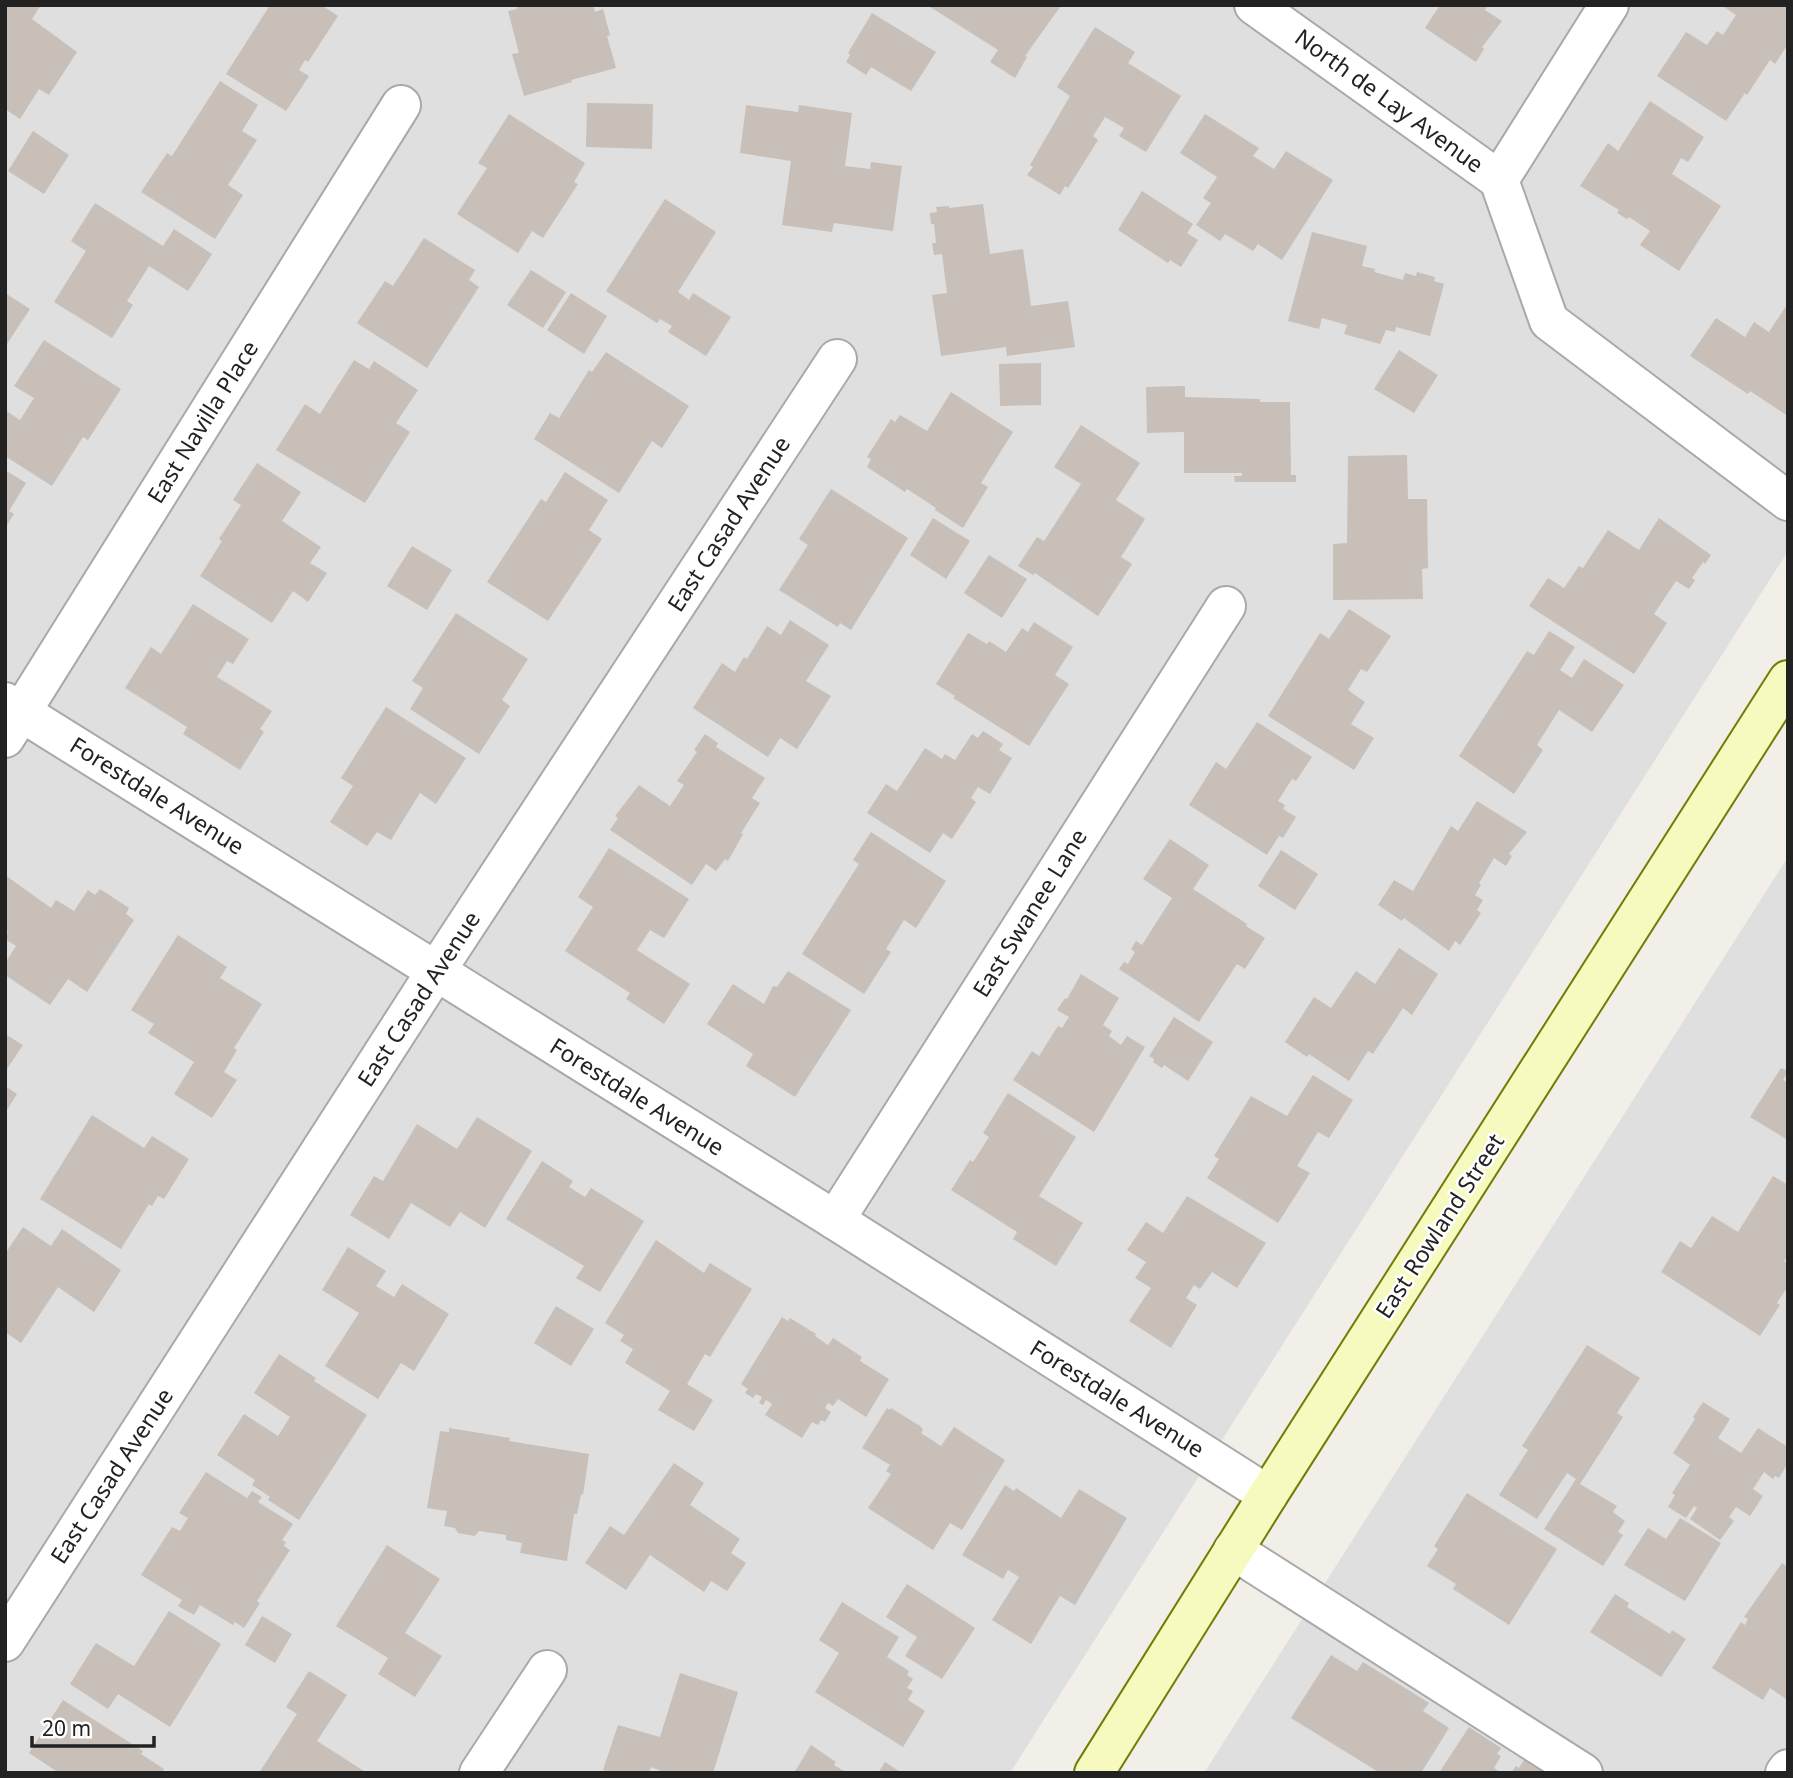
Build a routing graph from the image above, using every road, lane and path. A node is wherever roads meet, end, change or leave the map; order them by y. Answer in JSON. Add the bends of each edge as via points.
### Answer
{"nodes":[{"id":1,"x":1254,"y":5,"type":"edge"},
{"id":2,"x":1609,"y":5,"type":"edge"},
{"id":3,"x":401,"y":105,"type":"dead end"},
{"id":4,"x":1499,"y":180,"type":"junction"},
{"id":5,"x":837,"y":359,"type":"dead end"},
{"id":6,"x":1788,"y":501,"type":"edge"},
{"id":7,"x":1226,"y":606,"type":"dead end"},
{"id":8,"x":1788,"y":680,"type":"edge"},
{"id":9,"x":11,"y":717,"type":"edge"},
{"id":10,"x":436,"y":971,"type":"junction"},
{"id":11,"x":835,"y":1220,"type":"junction"},
{"id":12,"x":1268,"y":1495,"type":"junction"},
{"id":13,"x":1233,"y":1550,"type":"junction"},
{"id":14,"x":5,"y":1642,"type":"edge"},
{"id":15,"x":547,"y":1670,"type":"dead end"},
{"id":16,"x":479,"y":1773,"type":"edge"},
{"id":17,"x":1094,"y":1773,"type":"edge"},
{"id":18,"x":1583,"y":1773,"type":"edge"}],
"edges":[{"from":1,"to":4,"type":"street","name":"North de Lay Avenue"},
{"from":2,"to":4,"type":"street"},
{"from":3,"to":9,"type":"street","name":"East Navilla Place"},
{"from":4,"to":6,"type":"street","name":"North de Lay Avenue","via":[[1549,321]]},
{"from":5,"to":10,"type":"street","name":"East Casad Avenue"},
{"from":7,"to":11,"type":"street","name":"East Swanee Lane"},
{"from":8,"to":12,"type":"main road","name":"East Rowland Street"},
{"from":9,"to":10,"type":"street","name":"Forestdale Avenue"},
{"from":10,"to":11,"type":"street","name":"Forestdale Avenue"},
{"from":10,"to":14,"type":"street","name":"East Casad Avenue"},
{"from":11,"to":12,"type":"street","name":"Forestdale Avenue"},
{"from":12,"to":13,"type":"main road","name":"East Rowland Street"},
{"from":13,"to":17,"type":"main road","name":"East Rowland Street"},
{"from":13,"to":18,"type":"street"},
{"from":15,"to":16,"type":"street"}]}
